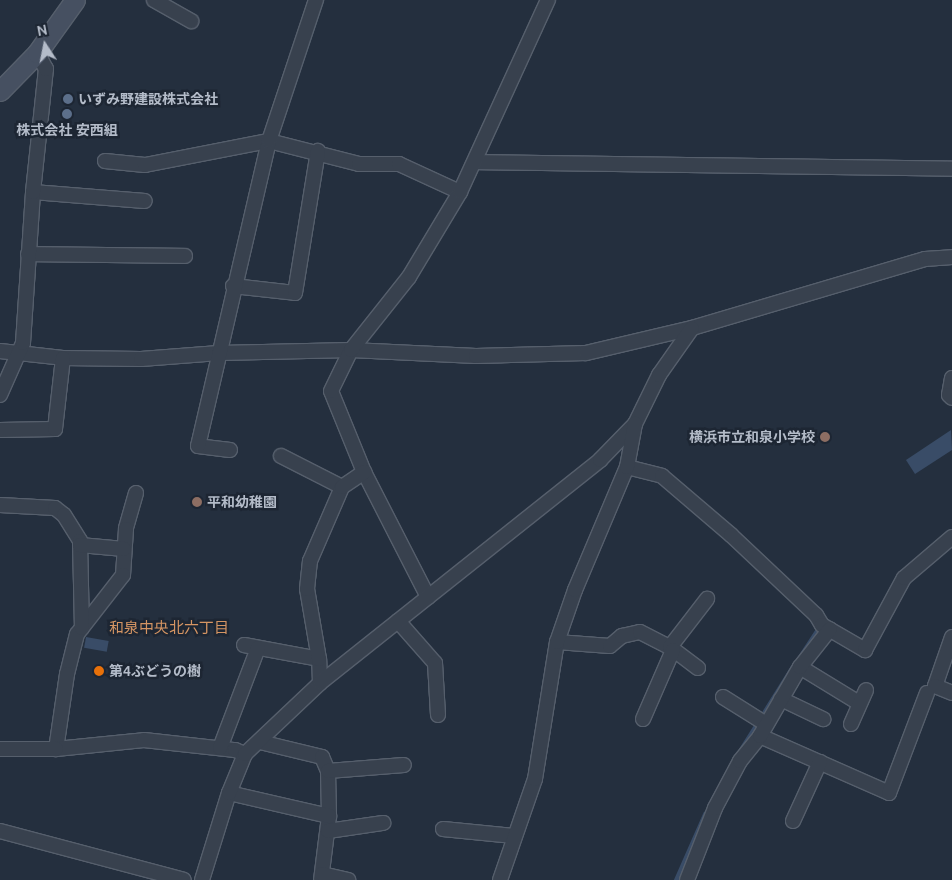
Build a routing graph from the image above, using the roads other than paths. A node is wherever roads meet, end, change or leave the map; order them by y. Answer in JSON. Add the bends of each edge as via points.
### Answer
{"nodes":[{"id":1,"x":75,"y":0,"type":"edge"},
{"id":2,"x":154,"y":0,"type":"edge"},
{"id":3,"x":316,"y":0,"type":"edge"},
{"id":4,"x":548,"y":0,"type":"edge"},
{"id":5,"x":191,"y":21,"type":"dead end"},
{"id":6,"x":37,"y":53,"type":"junction"},
{"id":7,"x":0,"y":91,"type":"edge"},
{"id":8,"x":269,"y":141,"type":"junction"},
{"id":9,"x":318,"y":151,"type":"junction"},
{"id":10,"x":105,"y":162,"type":"dead end"},
{"id":11,"x":476,"y":162,"type":"junction"},
{"id":12,"x":952,"y":168,"type":"edge"},
{"id":13,"x":32,"y":192,"type":"junction"},
{"id":14,"x":460,"y":192,"type":"junction"},
{"id":15,"x":145,"y":201,"type":"dead end"},
{"id":16,"x":28,"y":254,"type":"junction"},
{"id":17,"x":185,"y":256,"type":"dead end"},
{"id":18,"x":952,"y":257,"type":"edge"},
{"id":19,"x":233,"y":286,"type":"junction"},
{"id":20,"x":692,"y":328,"type":"junction"},
{"id":21,"x":351,"y":350,"type":"junction"},
{"id":22,"x":0,"y":351,"type":"edge"},
{"id":23,"x":20,"y":352,"type":"junction"},
{"id":24,"x":219,"y":353,"type":"junction"},
{"id":25,"x":63,"y":358,"type":"junction"},
{"id":26,"x":952,"y":378,"type":"edge"},
{"id":27,"x":0,"y":395,"type":"edge"},
{"id":28,"x":952,"y":398,"type":"edge"},
{"id":29,"x":635,"y":424,"type":"junction"},
{"id":30,"x":0,"y":430,"type":"edge"},
{"id":31,"x":230,"y":450,"type":"dead end"},
{"id":32,"x":281,"y":456,"type":"dead end"},
{"id":33,"x":627,"y":467,"type":"junction"},
{"id":34,"x":364,"y":472,"type":"junction"},
{"id":35,"x":342,"y":487,"type":"junction"},
{"id":36,"x":136,"y":493,"type":"dead end"},
{"id":37,"x":0,"y":505,"type":"edge"},
{"id":38,"x":952,"y":537,"type":"edge"},
{"id":39,"x":80,"y":545,"type":"junction"},
{"id":40,"x":124,"y":549,"type":"junction"},
{"id":41,"x":428,"y":597,"type":"junction"},
{"id":42,"x":707,"y":599,"type":"dead end"},
{"id":43,"x":398,"y":621,"type":"junction"},
{"id":44,"x":82,"y":628,"type":"junction"},
{"id":45,"x":830,"y":629,"type":"junction"},
{"id":46,"x":952,"y":637,"type":"edge"},
{"id":47,"x":556,"y":642,"type":"junction"},
{"id":48,"x":244,"y":645,"type":"dead end"},
{"id":49,"x":258,"y":648,"type":"junction"},
{"id":50,"x":671,"y":648,"type":"junction"},
{"id":51,"x":319,"y":659,"type":"junction"},
{"id":52,"x":800,"y":666,"type":"junction"},
{"id":53,"x":698,"y":668,"type":"dead end"},
{"id":54,"x":320,"y":683,"type":"junction"},
{"id":55,"x":866,"y":690,"type":"dead end"},
{"id":56,"x":927,"y":693,"type":"dead end"},
{"id":57,"x":952,"y":693,"type":"edge"},
{"id":58,"x":723,"y":697,"type":"dead end"},
{"id":59,"x":781,"y":699,"type":"junction"},
{"id":60,"x":859,"y":703,"type":"junction"},
{"id":61,"x":438,"y":715,"type":"dead end"},
{"id":62,"x":643,"y":719,"type":"dead end"},
{"id":63,"x":823,"y":719,"type":"dead end"},
{"id":64,"x":760,"y":724,"type":"junction"},
{"id":65,"x":851,"y":724,"type":"dead end"},
{"id":66,"x":260,"y":742,"type":"junction"},
{"id":67,"x":56,"y":748,"type":"junction"},
{"id":68,"x":220,"y":748,"type":"junction"},
{"id":69,"x":0,"y":749,"type":"edge"},
{"id":70,"x":245,"y":754,"type":"junction"},
{"id":71,"x":820,"y":762,"type":"junction"},
{"id":72,"x":404,"y":765,"type":"dead end"},
{"id":73,"x":328,"y":771,"type":"junction"},
{"id":74,"x":228,"y":793,"type":"junction"},
{"id":75,"x":329,"y":816,"type":"junction"},
{"id":76,"x":793,"y":821,"type":"dead end"},
{"id":77,"x":383,"y":823,"type":"dead end"},
{"id":78,"x":443,"y":828,"type":"dead end"},
{"id":79,"x":0,"y":831,"type":"edge"},
{"id":80,"x":328,"y":831,"type":"junction"},
{"id":81,"x":514,"y":836,"type":"junction"},
{"id":82,"x":321,"y":877,"type":"edge"},
{"id":83,"x":184,"y":880,"type":"edge"},
{"id":84,"x":202,"y":880,"type":"edge"},
{"id":85,"x":348,"y":880,"type":"edge"},
{"id":86,"x":500,"y":880,"type":"edge"},
{"id":87,"x":687,"y":880,"type":"edge"}],
"edges":[{"from":1,"to":6,"type":"street"},
{"from":2,"to":5,"type":"street"},
{"from":3,"to":8,"type":"street"},
{"from":4,"to":11,"type":"street"},
{"from":6,"to":7,"type":"street"},
{"from":6,"to":13,"type":"street","via":[[46,69]]},
{"from":8,"to":9,"type":"street"},
{"from":8,"to":10,"type":"street","via":[[153,164]]},
{"from":8,"to":19,"type":"street"},
{"from":9,"to":14,"type":"street","via":[[359,164],[399,164]]},
{"from":9,"to":19,"type":"street","via":[[295,293]]},
{"from":11,"to":12,"type":"street"},
{"from":11,"to":14,"type":"street"},
{"from":13,"to":15,"type":"street"},
{"from":13,"to":16,"type":"street"},
{"from":14,"to":21,"type":"street","via":[[409,277]]},
{"from":16,"to":17,"type":"street"},
{"from":16,"to":23,"type":"street"},
{"from":18,"to":20,"type":"street","via":[[907,264]]},
{"from":19,"to":24,"type":"street"},
{"from":20,"to":21,"type":"street","via":[[633,344],[566,354],[476,356]]},
{"from":20,"to":29,"type":"street","via":[[659,375]]},
{"from":21,"to":24,"type":"street"},
{"from":21,"to":34,"type":"street","via":[[332,392]]},
{"from":22,"to":23,"type":"street"},
{"from":23,"to":25,"type":"street"},
{"from":23,"to":27,"type":"street"},
{"from":24,"to":25,"type":"street","via":[[141,359]]},
{"from":24,"to":31,"type":"street","via":[[198,446]]},
{"from":25,"to":30,"type":"street","via":[[55,429]]},
{"from":26,"to":28,"type":"street","via":[[949,395]]},
{"from":29,"to":33,"type":"street"},
{"from":29,"to":41,"type":"street","via":[[600,460]]},
{"from":32,"to":35,"type":"street"},
{"from":33,"to":45,"type":"street","via":[[662,476],[731,535]]},
{"from":33,"to":47,"type":"street"},
{"from":34,"to":35,"type":"street"},
{"from":34,"to":41,"type":"street"},
{"from":35,"to":51,"type":"street","via":[[310,561],[307,589]]},
{"from":36,"to":40,"type":"street"},
{"from":37,"to":39,"type":"street","via":[[55,508],[64,516]]},
{"from":38,"to":45,"type":"street","via":[[904,578],[866,650]]},
{"from":39,"to":40,"type":"street"},
{"from":39,"to":44,"type":"street"},
{"from":40,"to":44,"type":"street","via":[[123,575]]},
{"from":41,"to":43,"type":"street"},
{"from":42,"to":50,"type":"street"},
{"from":43,"to":54,"type":"street"},
{"from":43,"to":61,"type":"street","via":[[435,663]]},
{"from":44,"to":67,"type":"street","via":[[77,634],[67,674]]},
{"from":45,"to":52,"type":"street"},
{"from":46,"to":57,"type":"street","via":[[935,686]]},
{"from":47,"to":50,"type":"street","via":[[610,646],[622,636],[640,632]]},
{"from":47,"to":81,"type":"street","via":[[535,779]]},
{"from":48,"to":49,"type":"street"},
{"from":49,"to":51,"type":"street"},
{"from":49,"to":68,"type":"street"},
{"from":50,"to":53,"type":"street"},
{"from":50,"to":62,"type":"street"},
{"from":51,"to":54,"type":"street"},
{"from":52,"to":59,"type":"street"},
{"from":52,"to":60,"type":"street"},
{"from":54,"to":66,"type":"street"},
{"from":55,"to":60,"type":"street"},
{"from":56,"to":71,"type":"street","via":[[889,793]]},
{"from":58,"to":64,"type":"street"},
{"from":59,"to":63,"type":"street"},
{"from":59,"to":64,"type":"street"},
{"from":60,"to":65,"type":"street"},
{"from":64,"to":71,"type":"street"},
{"from":64,"to":87,"type":"street","via":[[715,808]]},
{"from":66,"to":70,"type":"street"},
{"from":66,"to":73,"type":"street","via":[[322,757]]},
{"from":67,"to":68,"type":"street","via":[[144,740]]},
{"from":67,"to":69,"type":"street"},
{"from":68,"to":70,"type":"street"},
{"from":70,"to":74,"type":"street"},
{"from":71,"to":76,"type":"street"},
{"from":72,"to":73,"type":"street"},
{"from":73,"to":75,"type":"street"},
{"from":74,"to":75,"type":"street"},
{"from":74,"to":84,"type":"street"},
{"from":75,"to":80,"type":"street"},
{"from":77,"to":80,"type":"street"},
{"from":78,"to":81,"type":"street"},
{"from":79,"to":83,"type":"street"},
{"from":80,"to":82,"type":"street"},
{"from":81,"to":86,"type":"street"},
{"from":82,"to":85,"type":"street"}]}
